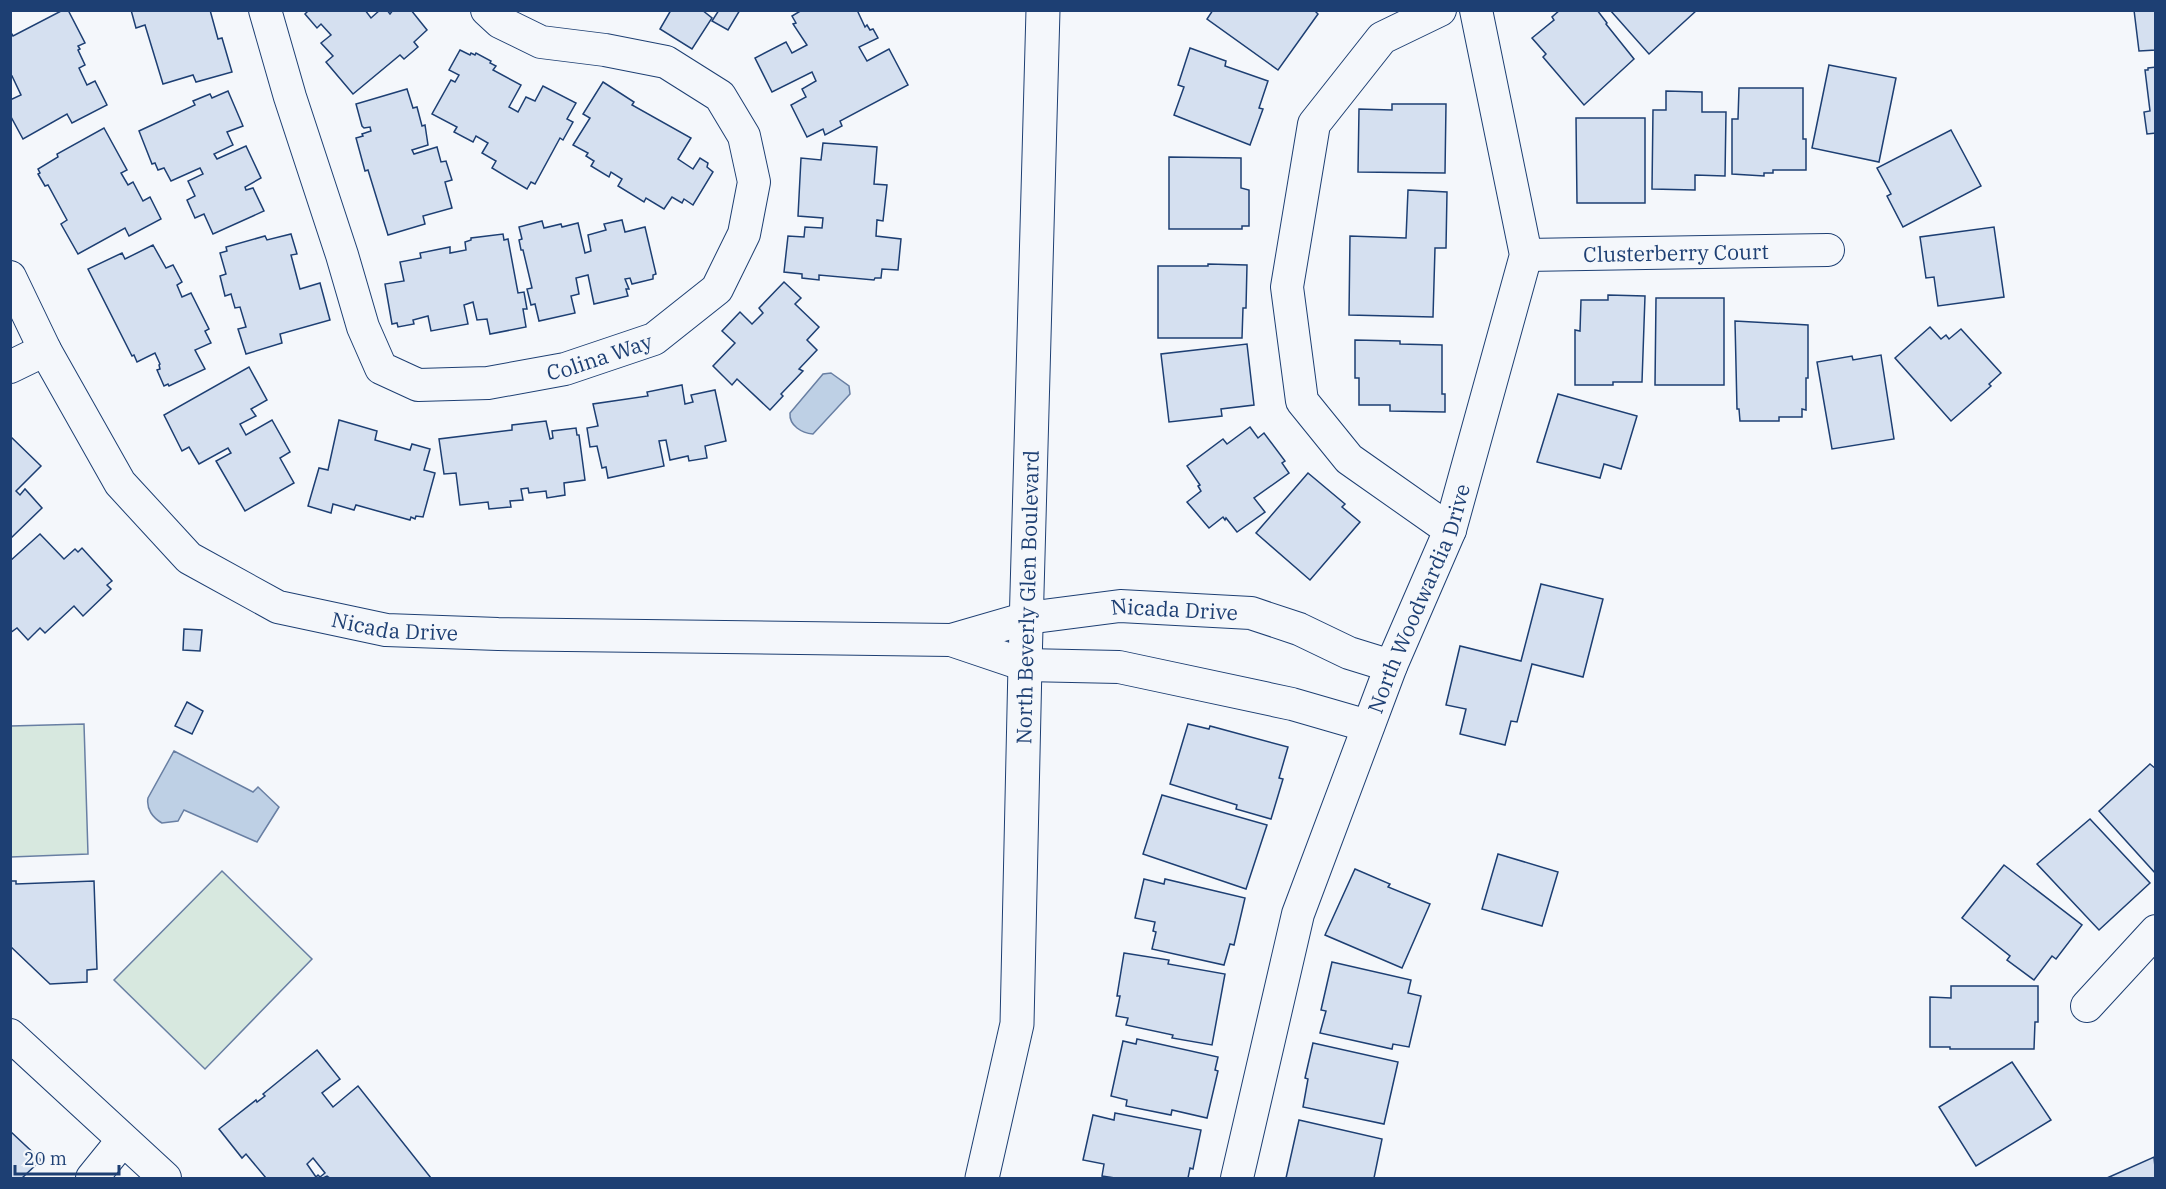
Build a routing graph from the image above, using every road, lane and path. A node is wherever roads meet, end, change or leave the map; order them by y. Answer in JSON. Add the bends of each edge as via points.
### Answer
{"nodes":[{"id":1,"x":265,"y":10,"type":"edge"},
{"id":2,"x":486,"y":10,"type":"edge"},
{"id":3,"x":1043,"y":10,"type":"edge"},
{"id":4,"x":1440,"y":10,"type":"edge"},
{"id":5,"x":1476,"y":10,"type":"edge"},
{"id":6,"x":1828,"y":250,"type":"dead end"},
{"id":7,"x":1526,"y":255,"type":"junction"},
{"id":8,"x":10,"y":277,"type":"edge"},
{"id":9,"x":45,"y":350,"type":"junction"},
{"id":10,"x":10,"y":367,"type":"edge"},
{"id":11,"x":1450,"y":530,"type":"junction"},
{"id":12,"x":1027,"y":618,"type":"junction"},
{"id":13,"x":951,"y":640,"type":"junction"},
{"id":14,"x":1025,"y":665,"type":"junction"},
{"id":15,"x":1391,"y":666,"type":"junction"},
{"id":16,"x":1368,"y":726,"type":"junction"},
{"id":17,"x":2156,"y":932,"type":"edge"},
{"id":18,"x":2087,"y":1006,"type":"dead end"},
{"id":19,"x":10,"y":1035,"type":"edge"},
{"id":20,"x":122,"y":1141,"type":"junction"},
{"id":21,"x":92,"y":1179,"type":"edge"},
{"id":22,"x":165,"y":1179,"type":"edge"},
{"id":23,"x":982,"y":1179,"type":"edge"},
{"id":24,"x":1237,"y":1179,"type":"edge"}],
"edges":[{"from":1,"to":2,"type":"street","name":"Colina Way","via":[[363,327],[381,368],[418,385],[488,383],[565,369],[654,339],[717,289],[744,234],[754,182],[744,136],[720,96],[666,62],[541,42],[500,22]]},
{"from":3,"to":12,"type":"main road","name":"North Beverly Glen Boulevard"},
{"from":4,"to":11,"type":"street","via":[[1382,38],[1314,124],[1287,287],[1302,401],[1348,459]]},
{"from":5,"to":7,"type":"street","name":"North Woodwardia Drive"},
{"from":6,"to":7,"type":"street","name":"Clusterberry Court"},
{"from":7,"to":11,"type":"street","name":"North Woodwardia Drive"},
{"from":8,"to":9,"type":"street","name":"Nicada Drive"},
{"from":9,"to":10,"type":"street"},
{"from":9,"to":13,"type":"street","name":"Nicada Drive","via":[[120,483],[189,558],[278,608],[386,630]]},
{"from":11,"to":15,"type":"street","name":"North Woodwardia Drive"},
{"from":12,"to":13,"type":"street","name":"Nicada Drive"},
{"from":12,"to":14,"type":"main road","name":"North Beverly Glen Boulevard"},
{"from":12,"to":15,"type":"street","name":"Nicada Drive","via":[[1120,606],[1251,613]]},
{"from":13,"to":14,"type":"street","name":"Nicada Drive"},
{"from":14,"to":16,"type":"street","name":"Nicada Drive","via":[[1119,667],[1292,704]]},
{"from":14,"to":23,"type":"main road","name":"North Beverly Glen Boulevard","via":[[1017,1024]]},
{"from":15,"to":16,"type":"street","name":"North Woodwardia Drive"},
{"from":16,"to":24,"type":"street","name":"North Woodwardia Drive","via":[[1298,914]]},
{"from":17,"to":18,"type":"street"},
{"from":19,"to":20,"type":"street"},
{"from":20,"to":21,"type":"street"},
{"from":20,"to":22,"type":"street"}]}
